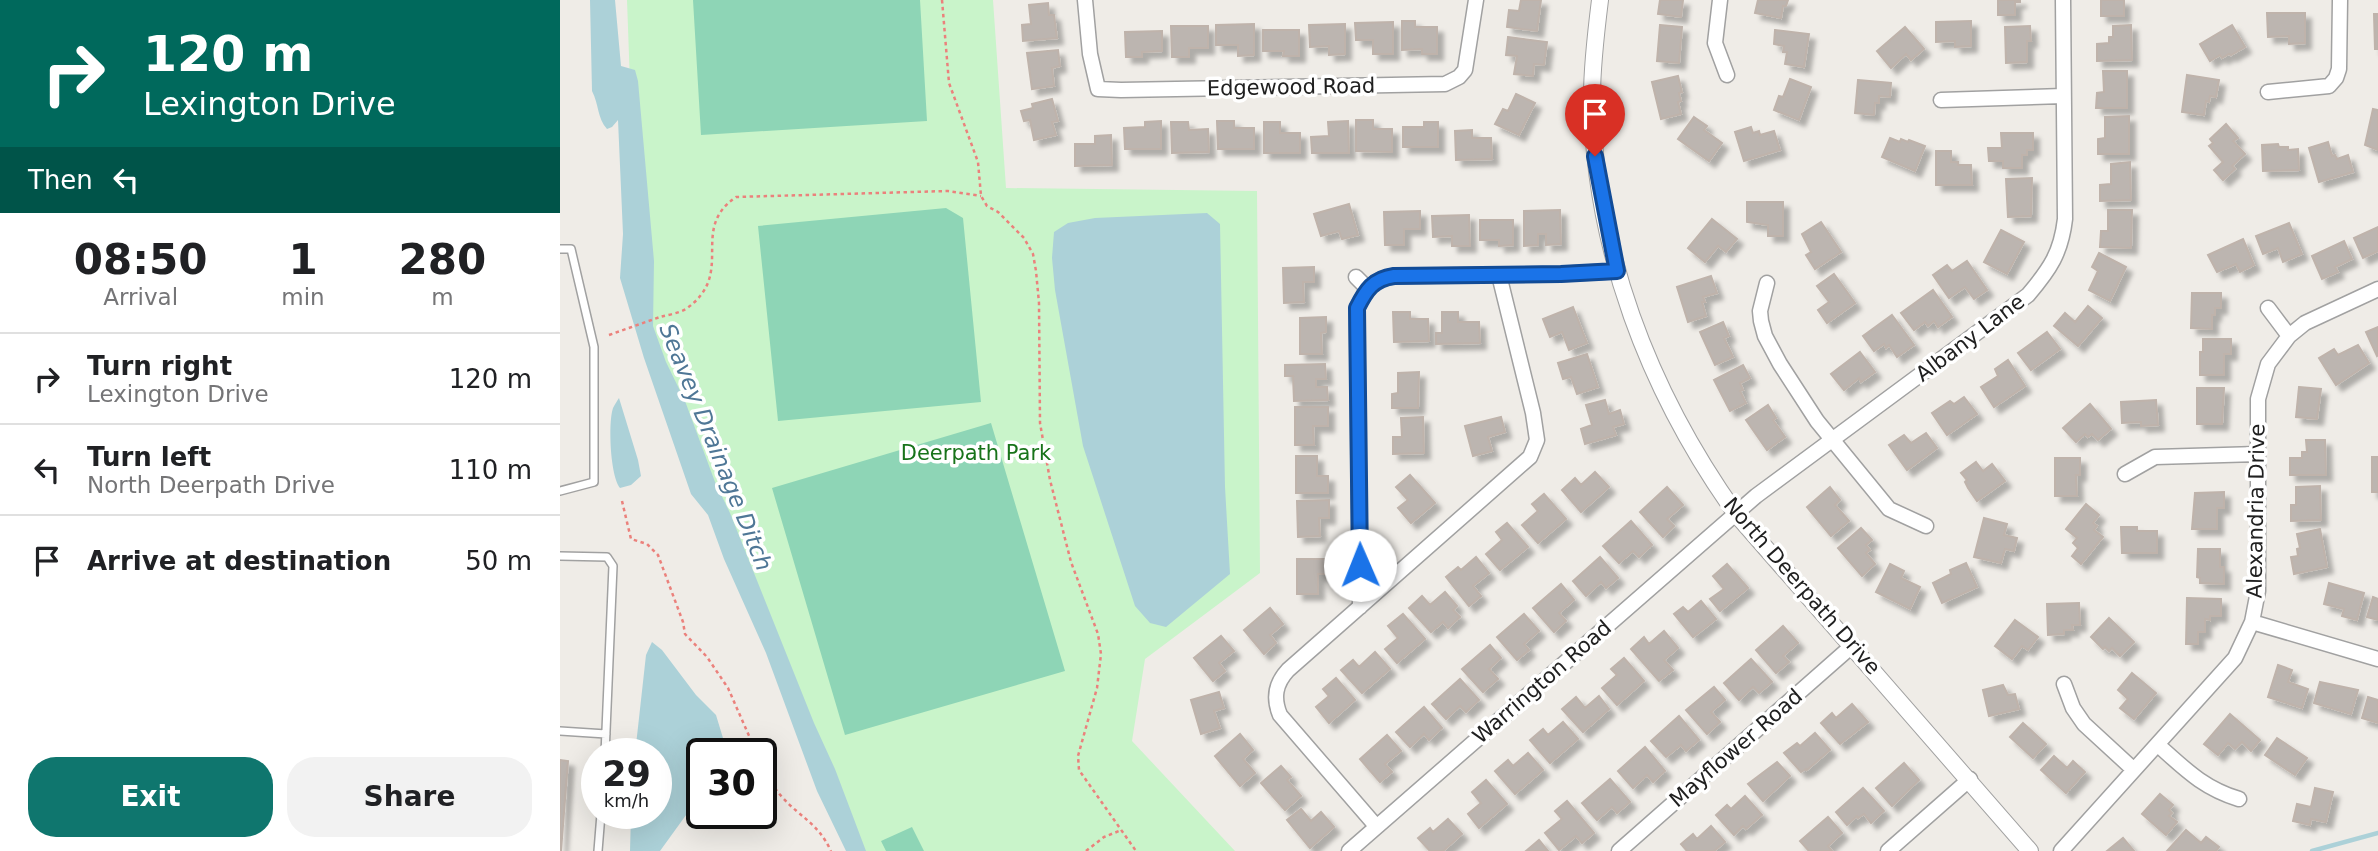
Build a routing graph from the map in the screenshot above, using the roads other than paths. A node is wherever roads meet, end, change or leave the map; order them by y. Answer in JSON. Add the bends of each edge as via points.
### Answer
{"nodes":[{"id":1,"x":1085,"y":0,"type":"edge"},
{"id":2,"x":1476,"y":0,"type":"edge"},
{"id":3,"x":1600,"y":0,"type":"edge"},
{"id":4,"x":1720,"y":0,"type":"edge"},
{"id":5,"x":2063,"y":0,"type":"edge"},
{"id":6,"x":2340,"y":0,"type":"edge"},
{"id":7,"x":1727,"y":75,"type":"dead end"},
{"id":8,"x":2268,"y":92,"type":"dead end"},
{"id":9,"x":2063,"y":96,"type":"junction"},
{"id":10,"x":1941,"y":100,"type":"dead end"},
{"id":11,"x":560,"y":250,"type":"edge"},
{"id":12,"x":1617,"y":271,"type":"junction"},
{"id":13,"x":1499,"y":275,"type":"junction"},
{"id":14,"x":1356,"y":277,"type":"dead end"},
{"id":15,"x":1767,"y":283,"type":"dead end"},
{"id":16,"x":1367,"y":288,"type":"junction"},
{"id":17,"x":2378,"y":289,"type":"edge"},
{"id":18,"x":2268,"y":308,"type":"dead end"},
{"id":19,"x":2289,"y":336,"type":"junction"},
{"id":20,"x":1833,"y":440,"type":"junction"},
{"id":21,"x":2258,"y":454,"type":"junction"},
{"id":22,"x":2125,"y":474,"type":"dead end"},
{"id":23,"x":560,"y":491,"type":"edge"},
{"id":24,"x":1736,"y":514,"type":"junction"},
{"id":25,"x":1926,"y":526,"type":"dead end"},
{"id":26,"x":560,"y":555,"type":"edge"},
{"id":27,"x":1360,"y":607,"type":"junction"},
{"id":28,"x":2252,"y":622,"type":"junction"},
{"id":29,"x":1853,"y":645,"type":"junction"},
{"id":30,"x":2378,"y":659,"type":"edge"},
{"id":31,"x":2064,"y":684,"type":"dead end"},
{"id":32,"x":560,"y":731,"type":"edge"},
{"id":33,"x":606,"y":734,"type":"junction"},
{"id":34,"x":606,"y":738,"type":"edge"},
{"id":35,"x":2158,"y":745,"type":"junction"},
{"id":36,"x":2134,"y":771,"type":"junction"},
{"id":37,"x":1970,"y":779,"type":"junction"},
{"id":38,"x":2239,"y":799,"type":"dead end"},
{"id":39,"x":1376,"y":826,"type":"junction"},
{"id":40,"x":600,"y":829,"type":"edge"},
{"id":41,"x":598,"y":851,"type":"edge"},
{"id":42,"x":1349,"y":851,"type":"edge"},
{"id":43,"x":1619,"y":851,"type":"edge"},
{"id":44,"x":1888,"y":851,"type":"edge"},
{"id":45,"x":2031,"y":851,"type":"edge"},
{"id":46,"x":2061,"y":851,"type":"edge"}],
"edges":[{"from":1,"to":2,"type":"street","name":"Edgewood Road","via":[[1098,89],[1121,90],[1445,85],[1465,70]]},
{"from":3,"to":12,"type":"street","name":"North Deerpath Drive","via":[[1593,62],[1594,139]]},
{"from":4,"to":7,"type":"street","via":[[1715,43]]},
{"from":5,"to":9,"type":"street","name":"Albany Lane"},
{"from":6,"to":8,"type":"street","via":[[2336,78],[2329,86]]},
{"from":9,"to":10,"type":"street"},
{"from":9,"to":20,"type":"street","name":"Albany Lane","via":[[2065,219],[2050,268],[2028,295]]},
{"from":11,"to":23,"type":"lane","via":[[571,249],[594,347],[594,482]]},
{"from":12,"to":13,"type":"street"},
{"from":12,"to":24,"type":"street","name":"North Deerpath Drive","via":[[1673,413]]},
{"from":13,"to":16,"type":"street","via":[[1394,276]]},
{"from":13,"to":27,"type":"street","via":[[1533,413],[1535,449]]},
{"from":14,"to":16,"type":"street"},
{"from":15,"to":20,"type":"street","via":[[1760,311],[1765,337]]},
{"from":16,"to":27,"type":"street","via":[[1357,308]]},
{"from":17,"to":19,"type":"street","name":"Alexandria Drive","via":[[2305,323]]},
{"from":18,"to":19,"type":"street"},
{"from":19,"to":21,"type":"street","name":"Alexandria Drive","via":[[2268,364],[2261,385]]},
{"from":20,"to":24,"type":"street","name":"Albany Lane"},
{"from":20,"to":25,"type":"street","via":[[1889,509]]},
{"from":21,"to":22,"type":"street","via":[[2155,457]]},
{"from":21,"to":28,"type":"street","name":"Alexandria Drive","via":[[2258,591]]},
{"from":24,"to":29,"type":"street","name":"North Deerpath Drive"},
{"from":24,"to":39,"type":"street","name":"Warrington Road"},
{"from":26,"to":33,"type":"lane","via":[[607,557],[614,566]]},
{"from":27,"to":39,"type":"street","via":[[1288,670],[1269,695],[1280,715]]},
{"from":28,"to":30,"type":"street"},
{"from":28,"to":35,"type":"street","name":"Alexandria Drive","via":[[2235,658]]},
{"from":29,"to":37,"type":"street","name":"North Deerpath Drive"},
{"from":29,"to":43,"type":"street","name":"Mayflower Road"},
{"from":31,"to":36,"type":"street","via":[[2084,724]]},
{"from":32,"to":33,"type":"lane"},
{"from":33,"to":34,"type":"lane"},
{"from":35,"to":36,"type":"street","name":"Alexandria Drive"},
{"from":35,"to":38,"type":"street","via":[[2217,793]]},
{"from":36,"to":46,"type":"street","name":"Alexandria Drive"},
{"from":37,"to":44,"type":"street"},
{"from":37,"to":45,"type":"street","name":"North Deerpath Drive"},
{"from":39,"to":42,"type":"street","name":"Warrington Road"},
{"from":40,"to":41,"type":"lane"}]}
